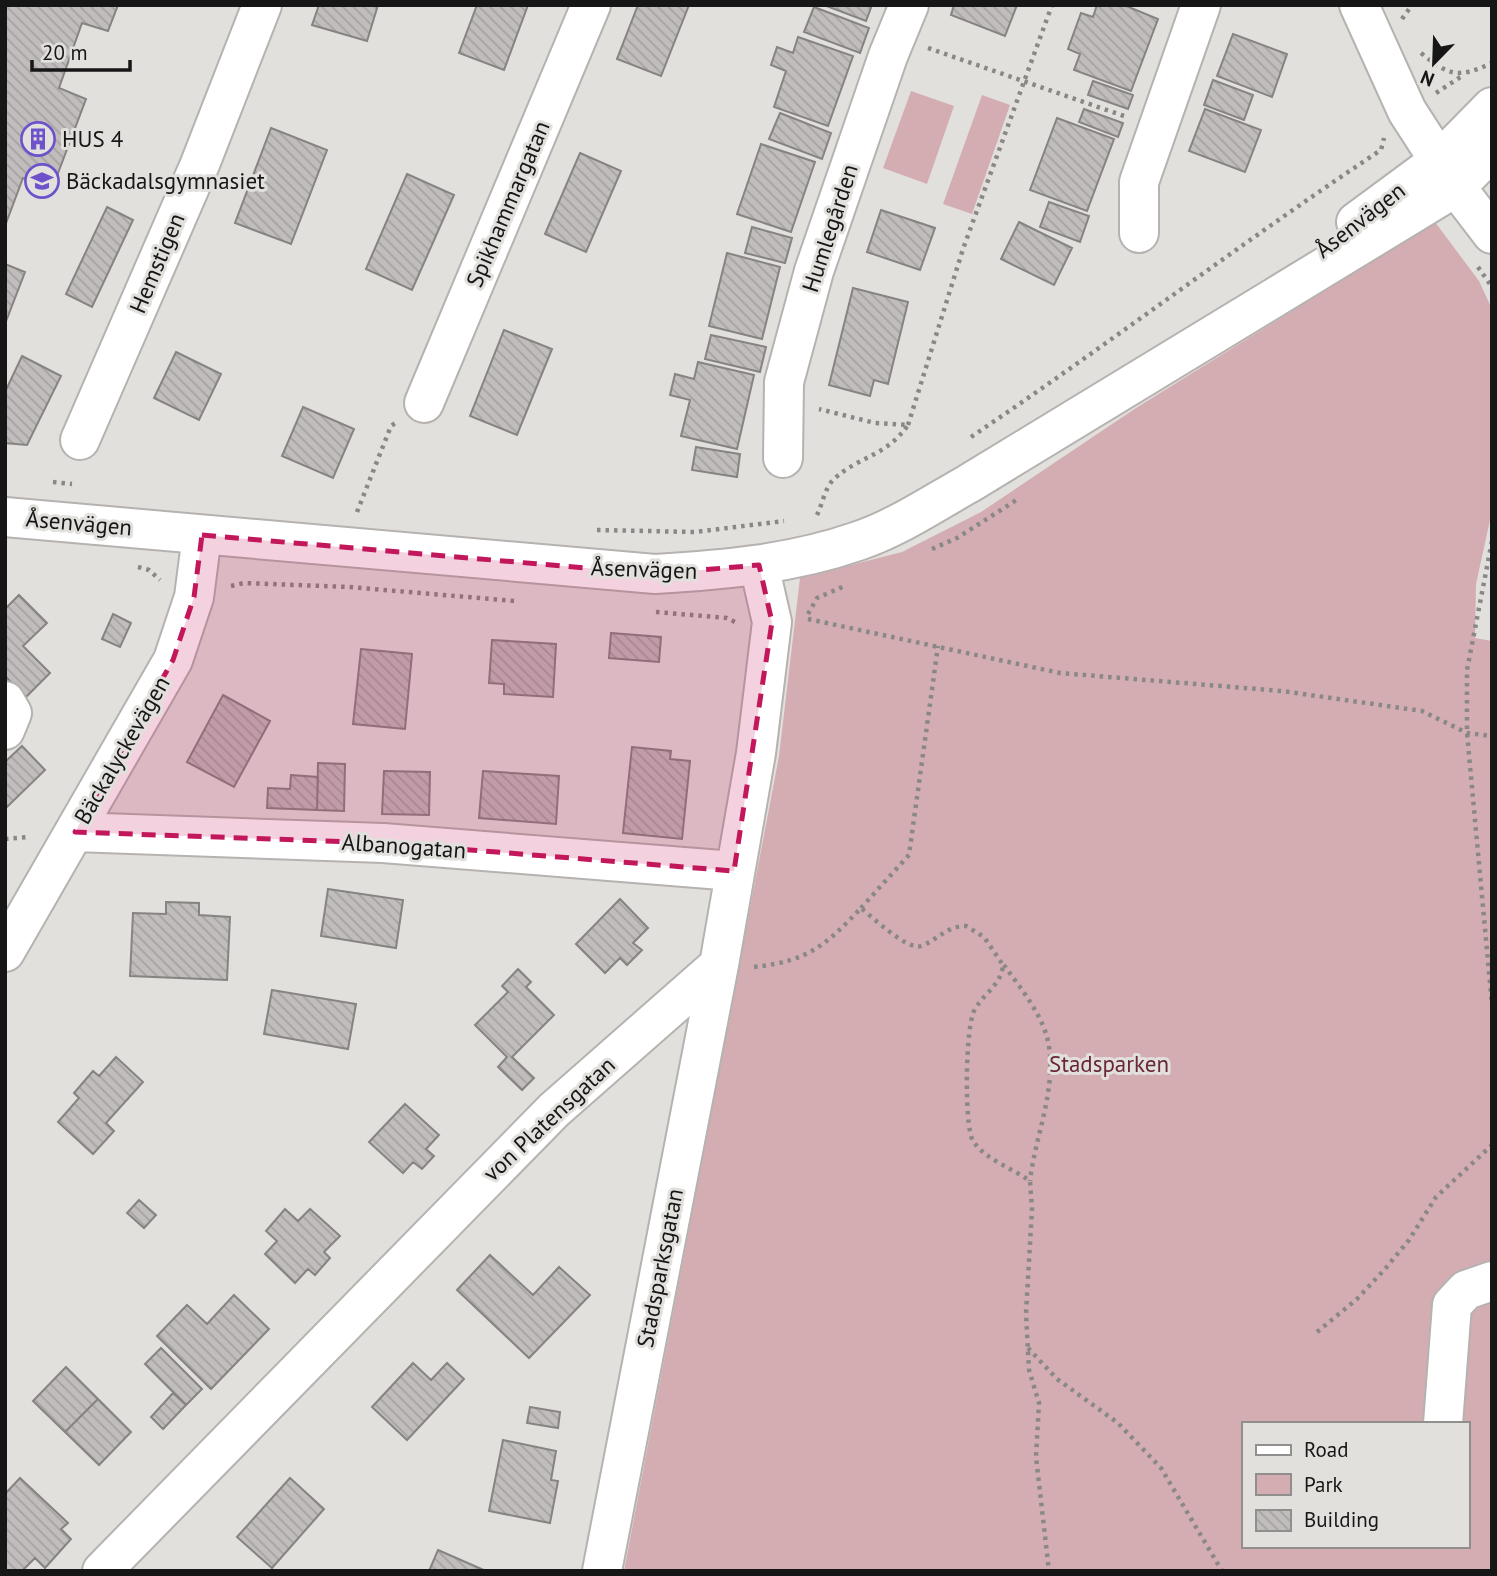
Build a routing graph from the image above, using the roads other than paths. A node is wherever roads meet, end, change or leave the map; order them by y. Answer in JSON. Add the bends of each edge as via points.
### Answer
{"nodes":[{"id":1,"x":262,"y":5,"type":"edge"},
{"id":2,"x":591,"y":5,"type":"edge"},
{"id":3,"x":1201,"y":5,"type":"edge"},
{"id":4,"x":1359,"y":5,"type":"edge"},
{"id":5,"x":903,"y":21,"type":"edge"},
{"id":6,"x":1492,"y":107,"type":"edge"},
{"id":7,"x":1492,"y":150,"type":"edge"},
{"id":8,"x":1448,"y":173,"type":"junction"},
{"id":9,"x":1139,"y":233,"type":"dead end"},
{"id":10,"x":1492,"y":234,"type":"edge"},
{"id":11,"x":424,"y":403,"type":"road end"},
{"id":12,"x":80,"y":440,"type":"dead end"},
{"id":13,"x":783,"y":458,"type":"dead end"},
{"id":14,"x":5,"y":517,"type":"edge"},
{"id":15,"x":202,"y":535,"type":"junction"},
{"id":16,"x":759,"y":565,"type":"junction"},
{"id":17,"x":5,"y":701,"type":"edge"},
{"id":18,"x":5,"y":730,"type":"edge"},
{"id":19,"x":75,"y":832,"type":"junction"},
{"id":20,"x":734,"y":871,"type":"junction"},
{"id":21,"x":5,"y":952,"type":"edge"},
{"id":22,"x":719,"y":965,"type":"junction"},
{"id":23,"x":1492,"y":1281,"type":"edge"},
{"id":24,"x":1443,"y":1422,"type":"edge"},
{"id":25,"x":102,"y":1571,"type":"edge"},
{"id":26,"x":602,"y":1571,"type":"edge"}],
"edges":[{"from":1,"to":12,"type":"street","name":"Hemstigen","via":[[200,164]]},
{"from":2,"to":11,"type":"street","name":"Spikhammargatan"},
{"from":3,"to":9,"type":"street","via":[[1139,182]]},
{"from":4,"to":8,"type":"street","via":[[1407,111]]},
{"from":5,"to":13,"type":"street","name":"Humlegården","via":[[814,271],[784,382]]},
{"from":6,"to":8,"type":"street","name":"Åsenvägen"},
{"from":7,"to":8,"type":"street","name":"Åsenvägen"},
{"from":8,"to":10,"type":"street"},
{"from":8,"to":16,"type":"street","name":"Åsenvägen","via":[[1223,328],[968,484],[891,527],[819,553]]},
{"from":14,"to":15,"type":"street","name":"Åsenvägen"},
{"from":15,"to":16,"type":"street","name":"Åsenvägen","via":[[655,573]]},
{"from":15,"to":19,"type":"street","name":"Bäckalyckevägen","via":[[194,597],[173,660]]},
{"from":16,"to":20,"type":"street","via":[[772,622],[756,753]]},
{"from":17,"to":18,"type":"street","via":[[12,713]]},
{"from":19,"to":20,"type":"street","name":"Albanogatan","via":[[383,843]]},
{"from":19,"to":21,"type":"street","name":"Bäckalyckevägen"},
{"from":20,"to":22,"type":"street"},
{"from":22,"to":25,"type":"street","name":"von Platensgatan","via":[[544,1120]]},
{"from":22,"to":26,"type":"street","name":"Stadsparksgatan"},
{"from":23,"to":24,"type":"street","via":[[1466,1290],[1452,1305]]}]}
